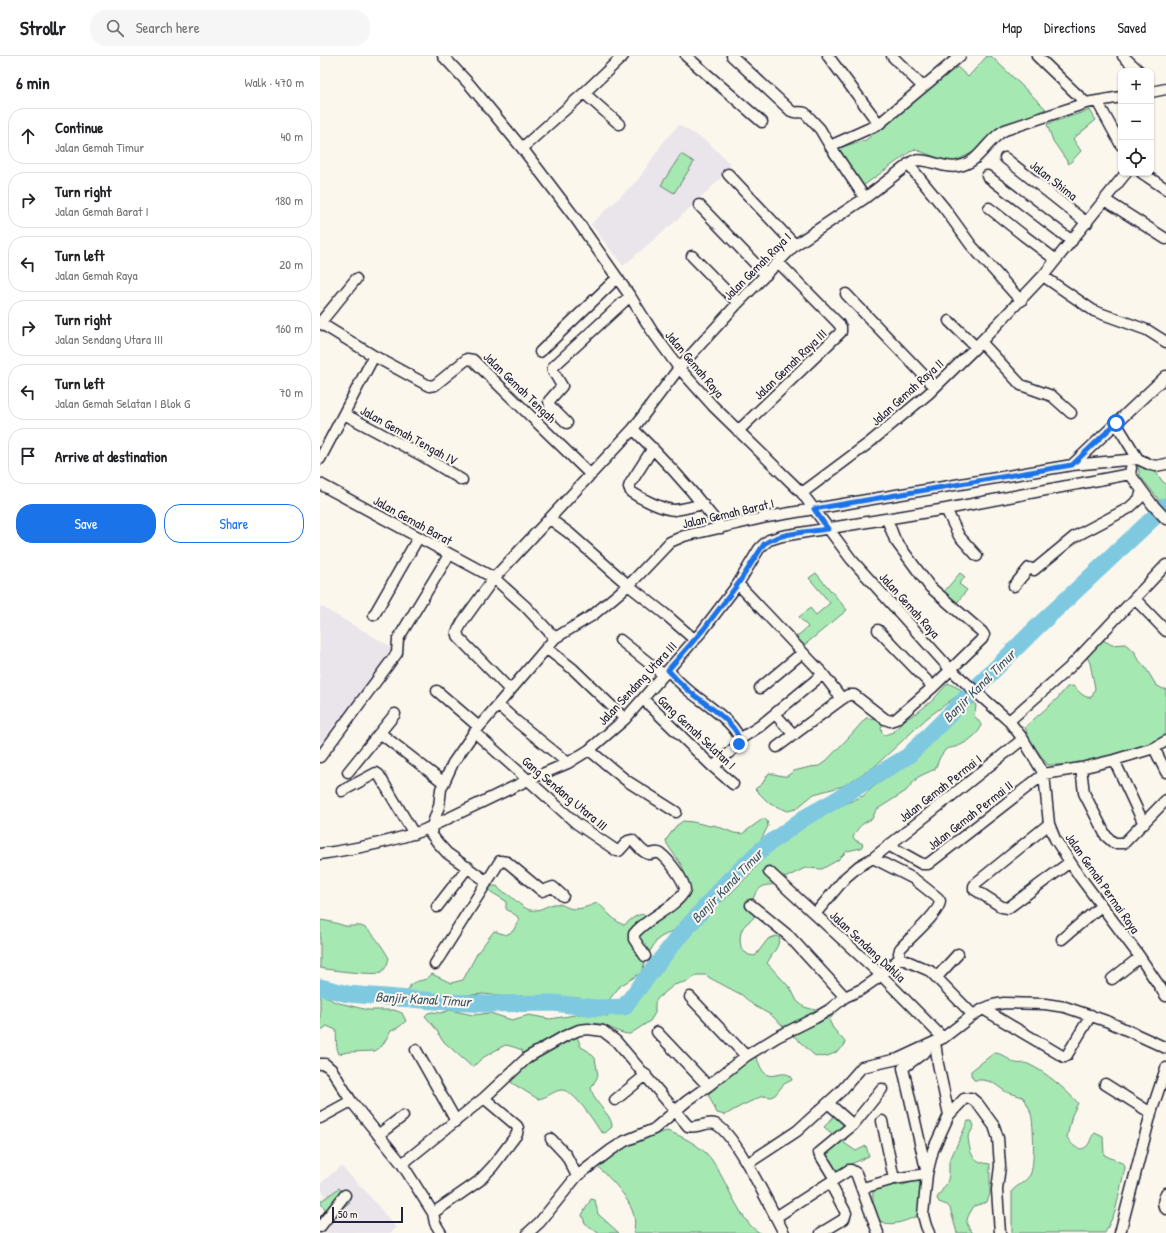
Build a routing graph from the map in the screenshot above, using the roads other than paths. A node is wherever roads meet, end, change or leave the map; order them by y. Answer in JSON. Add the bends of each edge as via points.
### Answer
{"nodes":[{"id":1,"x":443,"y":56,"type":"edge"},
{"id":2,"x":623,"y":56,"type":"edge"},
{"id":3,"x":686,"y":56,"type":"edge"},
{"id":4,"x":732,"y":56,"type":"edge"},
{"id":5,"x":828,"y":56,"type":"edge"},
{"id":6,"x":892,"y":56,"type":"edge"},
{"id":7,"x":960,"y":56,"type":"edge"},
{"id":8,"x":1037,"y":56,"type":"edge"},
{"id":9,"x":1123,"y":56,"type":"edge"},
{"id":10,"x":1136,"y":68,"type":"edge"},
{"id":11,"x":923,"y":87,"type":"junction"},
{"id":12,"x":584,"y":93,"type":"junction"},
{"id":13,"x":1118,"y":98,"type":"edge"},
{"id":14,"x":1097,"y":101,"type":"junction"},
{"id":15,"x":1086,"y":103,"type":"junction"},
{"id":16,"x":762,"y":122,"type":"dead end"},
{"id":17,"x":619,"y":124,"type":"dead end"},
{"id":18,"x":878,"y":124,"type":"junction"},
{"id":19,"x":1118,"y":140,"type":"edge"},
{"id":20,"x":830,"y":146,"type":"junction"},
{"id":21,"x":522,"y":148,"type":"junction"},
{"id":22,"x":1005,"y":158,"type":"dead end"},
{"id":23,"x":908,"y":164,"type":"junction"},
{"id":24,"x":728,"y":174,"type":"dead end"},
{"id":25,"x":987,"y":176,"type":"dead end"},
{"id":26,"x":1124,"y":176,"type":"edge"},
{"id":27,"x":1146,"y":176,"type":"edge"},
{"id":28,"x":1166,"y":189,"type":"edge"},
{"id":29,"x":866,"y":198,"type":"junction"},
{"id":30,"x":1105,"y":200,"type":"junction"},
{"id":31,"x":700,"y":205,"type":"dead end"},
{"id":32,"x":989,"y":208,"type":"dead end"},
{"id":33,"x":1087,"y":223,"type":"junction"},
{"id":34,"x":1166,"y":238,"type":"edge"},
{"id":35,"x":1072,"y":241,"type":"junction"},
{"id":36,"x":795,"y":245,"type":"junction"},
{"id":37,"x":692,"y":256,"type":"dead end"},
{"id":38,"x":1056,"y":260,"type":"junction"},
{"id":39,"x":778,"y":262,"type":"junction"},
{"id":40,"x":766,"y":275,"type":"junction"},
{"id":41,"x":1043,"y":276,"type":"junction"},
{"id":42,"x":617,"y":278,"type":"junction"},
{"id":43,"x":356,"y":280,"type":"dead end"},
{"id":44,"x":846,"y":294,"type":"dead end"},
{"id":45,"x":630,"y":296,"type":"junction"},
{"id":46,"x":1021,"y":301,"type":"junction"},
{"id":47,"x":738,"y":303,"type":"junction"},
{"id":48,"x":949,"y":321,"type":"dead end"},
{"id":49,"x":320,"y":323,"type":"edge"},
{"id":50,"x":1166,"y":342,"type":"edge"},
{"id":51,"x":978,"y":344,"type":"junction"},
{"id":52,"x":540,"y":352,"type":"dead end"},
{"id":53,"x":374,"y":356,"type":"junction"},
{"id":54,"x":679,"y":368,"type":"junction"},
{"id":55,"x":1166,"y":376,"type":"edge"},
{"id":56,"x":935,"y":387,"type":"junction"},
{"id":57,"x":1071,"y":413,"type":"dead end"},
{"id":58,"x":344,"y":414,"type":"junction"},
{"id":59,"x":567,"y":423,"type":"dead end"},
{"id":60,"x":1116,"y":423,"type":"junction"},
{"id":61,"x":633,"y":429,"type":"junction"},
{"id":62,"x":738,"y":431,"type":"junction"},
{"id":63,"x":653,"y":448,"type":"junction"},
{"id":64,"x":320,"y":459,"type":"edge"},
{"id":65,"x":1134,"y":459,"type":"junction"},
{"id":66,"x":1166,"y":464,"type":"edge"},
{"id":67,"x":1072,"y":465,"type":"junction"},
{"id":68,"x":1130,"y":474,"type":"junction"},
{"id":69,"x":591,"y":475,"type":"junction"},
{"id":70,"x":462,"y":480,"type":"dead end"},
{"id":71,"x":320,"y":484,"type":"edge"},
{"id":72,"x":1142,"y":491,"type":"junction"},
{"id":73,"x":802,"y":493,"type":"junction"},
{"id":74,"x":703,"y":504,"type":"junction"},
{"id":75,"x":814,"y":509,"type":"junction"},
{"id":76,"x":946,"y":509,"type":"junction"},
{"id":77,"x":550,"y":519,"type":"junction"},
{"id":78,"x":887,"y":519,"type":"junction"},
{"id":79,"x":1166,"y":519,"type":"edge"},
{"id":80,"x":721,"y":528,"type":"junction"},
{"id":81,"x":828,"y":529,"type":"junction"},
{"id":82,"x":418,"y":538,"type":"junction"},
{"id":83,"x":449,"y":555,"type":"junction"},
{"id":84,"x":976,"y":556,"type":"dead end"},
{"id":85,"x":1166,"y":565,"type":"edge"},
{"id":86,"x":494,"y":578,"type":"junction"},
{"id":87,"x":738,"y":584,"type":"junction"},
{"id":88,"x":628,"y":585,"type":"junction"},
{"id":89,"x":1014,"y":586,"type":"dead end"},
{"id":90,"x":1135,"y":599,"type":"junction"},
{"id":91,"x":374,"y":615,"type":"dead end"},
{"id":92,"x":878,"y":630,"type":"dead end"},
{"id":93,"x":1166,"y":631,"type":"edge"},
{"id":94,"x":555,"y":638,"type":"junction"},
{"id":95,"x":620,"y":640,"type":"dead end"},
{"id":96,"x":695,"y":640,"type":"junction"},
{"id":97,"x":546,"y":648,"type":"junction"},
{"id":98,"x":802,"y":652,"type":"junction"},
{"id":99,"x":950,"y":669,"type":"junction"},
{"id":100,"x":666,"y":672,"type":"junction"},
{"id":101,"x":823,"y":674,"type":"junction"},
{"id":102,"x":933,"y":686,"type":"junction"},
{"id":103,"x":760,"y":688,"type":"dead end"},
{"id":104,"x":510,"y":690,"type":"junction"},
{"id":105,"x":437,"y":692,"type":"dead end"},
{"id":106,"x":842,"y":698,"type":"junction"},
{"id":107,"x":643,"y":699,"type":"junction"},
{"id":108,"x":498,"y":705,"type":"junction"},
{"id":109,"x":395,"y":714,"type":"dead end"},
{"id":110,"x":775,"y":714,"type":"junction"},
{"id":111,"x":625,"y":718,"type":"junction"},
{"id":112,"x":1009,"y":721,"type":"junction"},
{"id":113,"x":380,"y":732,"type":"junction"},
{"id":114,"x":480,"y":732,"type":"junction"},
{"id":115,"x":794,"y":735,"type":"junction"},
{"id":116,"x":1023,"y":739,"type":"junction"},
{"id":117,"x":740,"y":740,"type":"junction"},
{"id":118,"x":1166,"y":741,"type":"edge"},
{"id":119,"x":777,"y":747,"type":"dead end"},
{"id":120,"x":1154,"y":748,"type":"junction"},
{"id":121,"x":589,"y":750,"type":"junction"},
{"id":122,"x":320,"y":757,"type":"edge"},
{"id":123,"x":1114,"y":760,"type":"junction"},
{"id":124,"x":568,"y":763,"type":"junction"},
{"id":125,"x":713,"y":767,"type":"junction"},
{"id":126,"x":1081,"y":768,"type":"junction"},
{"id":127,"x":348,"y":772,"type":"dead end"},
{"id":128,"x":1166,"y":772,"type":"edge"},
{"id":129,"x":1044,"y":774,"type":"junction"},
{"id":130,"x":528,"y":780,"type":"junction"},
{"id":131,"x":443,"y":782,"type":"junction"},
{"id":132,"x":733,"y":784,"type":"dead end"},
{"id":133,"x":342,"y":791,"type":"dead end"},
{"id":134,"x":1166,"y":800,"type":"edge"},
{"id":135,"x":676,"y":812,"type":"dead end"},
{"id":136,"x":1049,"y":824,"type":"junction"},
{"id":137,"x":1144,"y":824,"type":"junction"},
{"id":138,"x":432,"y":826,"type":"junction"},
{"id":139,"x":414,"y":834,"type":"junction"},
{"id":140,"x":888,"y":845,"type":"junction"},
{"id":141,"x":320,"y":854,"type":"edge"},
{"id":142,"x":873,"y":858,"type":"junction"},
{"id":143,"x":1070,"y":862,"type":"junction"},
{"id":144,"x":468,"y":867,"type":"junction"},
{"id":145,"x":769,"y":872,"type":"dead end"},
{"id":146,"x":486,"y":881,"type":"junction"},
{"id":147,"x":563,"y":896,"type":"dead end"},
{"id":148,"x":751,"y":905,"type":"dead end"},
{"id":149,"x":1101,"y":906,"type":"junction"},
{"id":150,"x":438,"y":907,"type":"dead end"},
{"id":151,"x":815,"y":914,"type":"junction"},
{"id":152,"x":1062,"y":939,"type":"dead end"},
{"id":153,"x":958,"y":954,"type":"dead end"},
{"id":154,"x":646,"y":956,"type":"dead end"},
{"id":155,"x":1140,"y":957,"type":"junction"},
{"id":156,"x":900,"y":958,"type":"junction"},
{"id":157,"x":435,"y":964,"type":"dead end"},
{"id":158,"x":881,"y":975,"type":"junction"},
{"id":159,"x":937,"y":978,"type":"junction"},
{"id":160,"x":1112,"y":979,"type":"dead end"},
{"id":161,"x":1166,"y":996,"type":"edge"},
{"id":162,"x":690,"y":997,"type":"dead end"},
{"id":163,"x":845,"y":997,"type":"junction"},
{"id":164,"x":983,"y":1009,"type":"junction"},
{"id":165,"x":973,"y":1015,"type":"junction"},
{"id":166,"x":1091,"y":1015,"type":"junction"},
{"id":167,"x":657,"y":1032,"type":"dead end"},
{"id":168,"x":938,"y":1041,"type":"junction"},
{"id":169,"x":1166,"y":1048,"type":"edge"},
{"id":170,"x":416,"y":1050,"type":"dead end"},
{"id":171,"x":746,"y":1056,"type":"junction"},
{"id":172,"x":320,"y":1064,"type":"edge"},
{"id":173,"x":1166,"y":1068,"type":"edge"},
{"id":174,"x":646,"y":1075,"type":"junction"},
{"id":175,"x":1105,"y":1084,"type":"dead end"},
{"id":176,"x":708,"y":1086,"type":"junction"},
{"id":177,"x":882,"y":1089,"type":"dead end"},
{"id":178,"x":484,"y":1098,"type":"junction"},
{"id":179,"x":615,"y":1100,"type":"dead end"},
{"id":180,"x":351,"y":1101,"type":"junction"},
{"id":181,"x":828,"y":1103,"type":"junction"},
{"id":182,"x":675,"y":1111,"type":"junction"},
{"id":183,"x":1151,"y":1113,"type":"junction"},
{"id":184,"x":950,"y":1115,"type":"junction"},
{"id":185,"x":403,"y":1116,"type":"dead end"},
{"id":186,"x":320,"y":1118,"type":"edge"},
{"id":187,"x":882,"y":1120,"type":"dead end"},
{"id":188,"x":456,"y":1121,"type":"junction"},
{"id":189,"x":854,"y":1125,"type":"junction"},
{"id":190,"x":378,"y":1135,"type":"junction"},
{"id":191,"x":551,"y":1139,"type":"dead end"},
{"id":192,"x":402,"y":1164,"type":"junction"},
{"id":193,"x":747,"y":1164,"type":"junction"},
{"id":194,"x":926,"y":1174,"type":"junction"},
{"id":195,"x":577,"y":1176,"type":"junction"},
{"id":196,"x":894,"y":1179,"type":"junction"},
{"id":197,"x":832,"y":1181,"type":"junction"},
{"id":198,"x":863,"y":1188,"type":"junction"},
{"id":199,"x":1166,"y":1193,"type":"edge"},
{"id":200,"x":345,"y":1195,"type":"dead end"},
{"id":201,"x":1165,"y":1206,"type":"edge"},
{"id":202,"x":433,"y":1213,"type":"junction"},
{"id":203,"x":776,"y":1217,"type":"junction"},
{"id":204,"x":320,"y":1227,"type":"edge"},
{"id":205,"x":441,"y":1233,"type":"edge"},
{"id":206,"x":528,"y":1233,"type":"edge"},
{"id":207,"x":784,"y":1233,"type":"edge"},
{"id":208,"x":821,"y":1233,"type":"edge"},
{"id":209,"x":878,"y":1233,"type":"edge"},
{"id":210,"x":929,"y":1233,"type":"edge"},
{"id":211,"x":1000,"y":1233,"type":"edge"},
{"id":212,"x":1120,"y":1233,"type":"edge"}],
"edges":[{"from":1,"to":21,"type":"street","name":"Jalan Gemah Raya"},
{"from":2,"to":12,"type":"street"},
{"from":3,"to":16,"type":"street"},
{"from":4,"to":20,"type":"street","via":[[791,111],[805,113],[820,129]]},
{"from":5,"to":18,"type":"street"},
{"from":6,"to":11,"type":"street"},
{"from":7,"to":11,"type":"street"},
{"from":8,"to":15,"type":"street"},
{"from":9,"to":10,"type":"street"},
{"from":11,"to":18,"type":"street"},
{"from":12,"to":17,"type":"street"},
{"from":12,"to":21,"type":"street"},
{"from":13,"to":14,"type":"street"},
{"from":14,"to":15,"type":"street"},
{"from":14,"to":19,"type":"street"},
{"from":15,"to":23,"type":"street","via":[[1005,130],[980,154],[960,166],[949,167],[917,160]]},
{"from":18,"to":20,"type":"street"},
{"from":20,"to":29,"type":"street"},
{"from":21,"to":42,"type":"street","name":"Jalan Gemah Raya"},
{"from":22,"to":33,"type":"street","name":"Jalan Shima"},
{"from":23,"to":29,"type":"street","name":"Jalan Gemah Raya I"},
{"from":23,"to":46,"type":"street","via":[[972,245]]},
{"from":24,"to":36,"type":"street"},
{"from":25,"to":35,"type":"street"},
{"from":26,"to":30,"type":"street","name":"Jalan Gemah Raya II"},
{"from":27,"to":28,"type":"street"},
{"from":29,"to":36,"type":"street","name":"Jalan Gemah Raya I"},
{"from":30,"to":33,"type":"street","name":"Jalan Gemah Raya II"},
{"from":30,"to":34,"type":"street"},
{"from":31,"to":40,"type":"street"},
{"from":32,"to":38,"type":"street"},
{"from":33,"to":35,"type":"street","name":"Jalan Gemah Raya II"},
{"from":35,"to":38,"type":"street","name":"Jalan Gemah Raya II"},
{"from":36,"to":39,"type":"street","name":"Jalan Gemah Raya I"},
{"from":37,"to":47,"type":"street"},
{"from":38,"to":41,"type":"street","name":"Jalan Gemah Raya II"},
{"from":39,"to":40,"type":"street","name":"Jalan Gemah Raya I"},
{"from":39,"to":62,"type":"street","name":"Jalan Gemah Raya III","via":[[838,323],[841,332]]},
{"from":40,"to":47,"type":"street","name":"Jalan Gemah Raya I"},
{"from":41,"to":46,"type":"street","name":"Jalan Gemah Raya II"},
{"from":41,"to":50,"type":"street","via":[[1094,311],[1147,330]]},
{"from":42,"to":45,"type":"street","name":"Jalan Gemah Raya"},
{"from":42,"to":52,"type":"street"},
{"from":43,"to":49,"type":"street"},
{"from":44,"to":56,"type":"street"},
{"from":45,"to":54,"type":"street","name":"Jalan Gemah Raya"},
{"from":45,"to":59,"type":"street","via":[[553,367],[562,386],[549,403]]},
{"from":46,"to":51,"type":"street","name":"Jalan Gemah Raya II"},
{"from":47,"to":54,"type":"street","name":"Jalan Gemah Raya I"},
{"from":48,"to":51,"type":"street"},
{"from":49,"to":53,"type":"street","name":"Jalan Gemah Tengah"},
{"from":51,"to":56,"type":"street","name":"Jalan Gemah Raya II"},
{"from":51,"to":57,"type":"street","via":[[1021,385],[1052,396]]},
{"from":53,"to":58,"type":"street"},
{"from":53,"to":69,"type":"street","name":"Jalan Gemah Tengah","via":[[429,386],[434,385],[467,359],[473,360]]},
{"from":54,"to":61,"type":"street"},
{"from":54,"to":62,"type":"street","name":"Jalan Gemah Raya"},
{"from":55,"to":60,"type":"street"},
{"from":56,"to":73,"type":"street","name":"Jalan Gemah Raya II","via":[[854,456]]},
{"from":58,"to":64,"type":"street"},
{"from":58,"to":70,"type":"street","name":"Jalan Gemah Tengah IV"},
{"from":60,"to":65,"type":"street"},
{"from":60,"to":67,"type":"street"},
{"from":61,"to":63,"type":"street"},
{"from":61,"to":69,"type":"street"},
{"from":62,"to":73,"type":"street","name":"Jalan Gemah Raya"},
{"from":63,"to":74,"type":"street"},
{"from":63,"to":74,"type":"street","via":[[630,484],[631,492],[670,509]]},
{"from":65,"to":66,"type":"street","via":[[1156,466]]},
{"from":65,"to":67,"type":"street","name":"Jalan Gemah Barat I"},
{"from":65,"to":68,"type":"street"},
{"from":67,"to":75,"type":"street","name":"Jalan Gemah Barat I"},
{"from":68,"to":72,"type":"street"},
{"from":68,"to":76,"type":"street","name":"Jalan Sendang Utara III"},
{"from":69,"to":77,"type":"street"},
{"from":71,"to":82,"type":"street","name":"Jalan Gemah Barat"},
{"from":72,"to":79,"type":"street"},
{"from":72,"to":89,"type":"street","via":[[1139,500],[1129,508],[1074,537],[1034,570],[1029,568]]},
{"from":73,"to":75,"type":"street","name":"Jalan Gemah Raya"},
{"from":74,"to":80,"type":"street"},
{"from":75,"to":80,"type":"street","name":"Jalan Gemah Barat I"},
{"from":75,"to":81,"type":"street","name":"Jalan Gemah Raya"},
{"from":76,"to":78,"type":"street","name":"Jalan Sendang Utara III"},
{"from":76,"to":84,"type":"street","via":[[959,536]]},
{"from":77,"to":86,"type":"street"},
{"from":77,"to":88,"type":"street"},
{"from":78,"to":81,"type":"street","name":"Jalan Sendang Utara III"},
{"from":78,"to":99,"type":"street","via":[[894,540],[930,587],[984,635]]},
{"from":80,"to":88,"type":"street","name":"Jalan Gemah Barat I","via":[[684,536],[670,542]]},
{"from":81,"to":87,"type":"street","name":"Jalan Sendang Utara III","via":[[769,540],[759,549]]},
{"from":81,"to":99,"type":"street","name":"Jalan Gemah Raya","via":[[851,559]]},
{"from":82,"to":83,"type":"street","name":"Jalan Gemah Barat"},
{"from":82,"to":91,"type":"street"},
{"from":83,"to":86,"type":"street","name":"Jalan Gemah Barat"},
{"from":83,"to":122,"type":"street","via":[[398,639],[397,653]]},
{"from":85,"to":90,"type":"street"},
{"from":86,"to":94,"type":"street","name":"Jalan Gemah Barat"},
{"from":86,"to":104,"type":"street","via":[[457,632],[459,638]]},
{"from":87,"to":96,"type":"street","name":"Jalan Sendang Utara III"},
{"from":87,"to":98,"type":"street"},
{"from":88,"to":94,"type":"street","name":"Jalan Gemah Barat I","via":[[593,615]]},
{"from":88,"to":96,"type":"street"},
{"from":90,"to":93,"type":"street"},
{"from":90,"to":112,"type":"street","via":[[1069,668]]},
{"from":92,"to":102,"type":"street"},
{"from":94,"to":97,"type":"street","name":"Jalan Gemah Barat I"},
{"from":95,"to":100,"type":"street"},
{"from":96,"to":100,"type":"street","name":"Jalan Sendang Utara III"},
{"from":97,"to":104,"type":"street","name":"Jalan Gemah Barat I"},
{"from":97,"to":111,"type":"street","via":[[583,678]]},
{"from":98,"to":101,"type":"street"},
{"from":98,"to":103,"type":"street"},
{"from":99,"to":102,"type":"street"},
{"from":99,"to":112,"type":"street","name":"Jalan Gemah Permai Raya"},
{"from":100,"to":107,"type":"street","name":"Jalan Sendang Utara III"},
{"from":100,"to":117,"type":"street","via":[[727,721]]},
{"from":101,"to":106,"type":"street"},
{"from":101,"to":110,"type":"street"},
{"from":102,"to":106,"type":"street","via":[[896,719],[890,721],[852,694]]},
{"from":104,"to":108,"type":"street","name":"Jalan Gemah Barat I"},
{"from":105,"to":114,"type":"street","name":"Gang Sendang Utara III"},
{"from":106,"to":115,"type":"street"},
{"from":107,"to":111,"type":"street","name":"Jalan Sendang Utara III"},
{"from":107,"to":125,"type":"street","name":"Gang Gemah Selatan I"},
{"from":108,"to":114,"type":"street","name":"Jalan Gemah Barat I"},
{"from":108,"to":124,"type":"street"},
{"from":109,"to":113,"type":"street"},
{"from":110,"to":115,"type":"street"},
{"from":110,"to":117,"type":"street"},
{"from":111,"to":121,"type":"street","name":"Jalan Sendang Utara III"},
{"from":112,"to":116,"type":"street","name":"Jalan Gemah Permai Raya"},
{"from":113,"to":127,"type":"street"},
{"from":113,"to":131,"type":"street"},
{"from":114,"to":130,"type":"street","name":"Gang Sendang Utara III"},
{"from":114,"to":131,"type":"street","name":"Jalan Gemah Barat I","via":[[453,763]]},
{"from":115,"to":119,"type":"street"},
{"from":116,"to":129,"type":"street","name":"Jalan Gemah Permai Raya"},
{"from":116,"to":140,"type":"street","name":"Jalan Gemah Permai I"},
{"from":117,"to":125,"type":"street","via":[[739,744]]},
{"from":118,"to":120,"type":"street"},
{"from":120,"to":123,"type":"street"},
{"from":120,"to":128,"type":"street"},
{"from":121,"to":124,"type":"street","name":"Jalan Sendang Utara III"},
{"from":121,"to":135,"type":"street","via":[[627,781]]},
{"from":123,"to":126,"type":"street"},
{"from":123,"to":137,"type":"street"},
{"from":124,"to":130,"type":"street","name":"Jalan Sendang Utara III"},
{"from":125,"to":132,"type":"street","name":"Gang Gemah Selatan I"},
{"from":126,"to":129,"type":"street"},
{"from":126,"to":137,"type":"street","via":[[1084,793],[1106,836],[1114,843],[1124,843]]},
{"from":129,"to":136,"type":"street","name":"Jalan Gemah Permai Raya"},
{"from":129,"to":140,"type":"street","name":"Jalan Gemah Permai II","via":[[928,864],[922,864]]},
{"from":130,"to":138,"type":"street","name":"Jalan Sendang Utara III"},
{"from":130,"to":154,"type":"street","name":"Gang Sendang Utara III","via":[[576,824],[616,851],[631,840],[646,853],[660,853],[684,883],[685,890],[682,895],[634,934],[634,939]]},
{"from":131,"to":138,"type":"street","name":"Jalan Gemah Barat I"},
{"from":133,"to":139,"type":"street","via":[[376,773],[394,798]]},
{"from":134,"to":137,"type":"street"},
{"from":136,"to":143,"type":"street","name":"Jalan Gemah Permai Raya","via":[[1055,839]]},
{"from":136,"to":143,"type":"street","via":[[976,883],[975,890],[1008,908]]},
{"from":138,"to":139,"type":"street","name":"Jalan Sendang Utara III"},
{"from":138,"to":144,"type":"street","via":[[431,834],[438,844]]},
{"from":139,"to":141,"type":"street","name":"Jalan Sendang Utara III","via":[[350,850]]},
{"from":140,"to":142,"type":"street","name":"Jalan Gemah Permai I"},
{"from":142,"to":151,"type":"street","name":"Jalan Sendang Dahlia","via":[[846,877]]},
{"from":142,"to":156,"type":"street","via":[[914,879],[940,901],[939,907],[930,919],[900,949]]},
{"from":143,"to":149,"type":"street","name":"Jalan Gemah Permai Raya"},
{"from":144,"to":146,"type":"street"},
{"from":144,"to":150,"type":"street"},
{"from":145,"to":151,"type":"street"},
{"from":146,"to":147,"type":"street","via":[[499,862],[503,861],[542,891],[553,887]]},
{"from":146,"to":157,"type":"street"},
{"from":148,"to":163,"type":"street","via":[[789,936]]},
{"from":149,"to":152,"type":"street"},
{"from":149,"to":155,"type":"street","name":"Jalan Gemah Permai Raya"},
{"from":151,"to":158,"type":"street","name":"Jalan Sendang Dahlia"},
{"from":153,"to":159,"type":"street"},
{"from":155,"to":160,"type":"street"},
{"from":155,"to":161,"type":"street","name":"Jalan Gemah Permai Raya"},
{"from":156,"to":158,"type":"street"},
{"from":156,"to":159,"type":"street","via":[[925,968]]},
{"from":158,"to":163,"type":"street","via":[[862,989]]},
{"from":158,"to":168,"type":"street","name":"Jalan Sendang Dahlia"},
{"from":159,"to":165,"type":"street"},
{"from":162,"to":171,"type":"street"},
{"from":163,"to":171,"type":"street","via":[[823,1013]]},
{"from":164,"to":165,"type":"street"},
{"from":164,"to":166,"type":"street","via":[[1004,1003],[1045,1004]]},
{"from":164,"to":166,"type":"street","via":[[1064,1057]]},
{"from":165,"to":168,"type":"street"},
{"from":166,"to":169,"type":"street"},
{"from":167,"to":176,"type":"street"},
{"from":168,"to":181,"type":"street","via":[[898,1059],[862,1066]]},
{"from":168,"to":184,"type":"street","via":[[938,1064]]},
{"from":168,"to":194,"type":"street","via":[[903,1068]]},
{"from":170,"to":188,"type":"street"},
{"from":171,"to":176,"type":"street"},
{"from":172,"to":180,"type":"street","via":[[330,1067]]},
{"from":173,"to":183,"type":"street"},
{"from":174,"to":178,"type":"street","via":[[627,1051],[603,1031],[579,1030],[528,1057]]},
{"from":174,"to":179,"type":"street"},
{"from":174,"to":182,"type":"street"},
{"from":175,"to":183,"type":"street"},
{"from":176,"to":182,"type":"street"},
{"from":177,"to":189,"type":"street"},
{"from":178,"to":188,"type":"street"},
{"from":178,"to":202,"type":"street","via":[[517,1126],[517,1134],[479,1181]]},
{"from":180,"to":186,"type":"street"},
{"from":180,"to":190,"type":"street"},
{"from":181,"to":189,"type":"street"},
{"from":181,"to":193,"type":"street","via":[[797,1131]]},
{"from":182,"to":193,"type":"street","via":[[690,1127],[712,1123],[719,1126],[739,1149]]},
{"from":182,"to":195,"type":"street","via":[[654,1129],[618,1145]]},
{"from":183,"to":212,"type":"street"},
{"from":184,"to":194,"type":"street","via":[[935,1145]]},
{"from":184,"to":211,"type":"street","via":[[968,1097],[978,1104],[994,1126],[999,1144],[997,1190]]},
{"from":185,"to":190,"type":"street"},
{"from":187,"to":196,"type":"street"},
{"from":188,"to":192,"type":"street"},
{"from":189,"to":197,"type":"street","via":[[819,1153]]},
{"from":190,"to":192,"type":"street"},
{"from":191,"to":195,"type":"street","via":[[566,1155]]},
{"from":192,"to":202,"type":"street"},
{"from":193,"to":203,"type":"street"},
{"from":194,"to":196,"type":"street"},
{"from":194,"to":210,"type":"street","via":[[923,1215]]},
{"from":195,"to":206,"type":"street"},
{"from":196,"to":198,"type":"street"},
{"from":197,"to":198,"type":"street","via":[[851,1170],[856,1173]]},
{"from":197,"to":203,"type":"street"},
{"from":197,"to":208,"type":"street","via":[[846,1218]]},
{"from":198,"to":209,"type":"street"},
{"from":199,"to":201,"type":"street"},
{"from":200,"to":204,"type":"street"},
{"from":202,"to":205,"type":"street","via":[[435,1224]]},
{"from":203,"to":207,"type":"street"}]}
